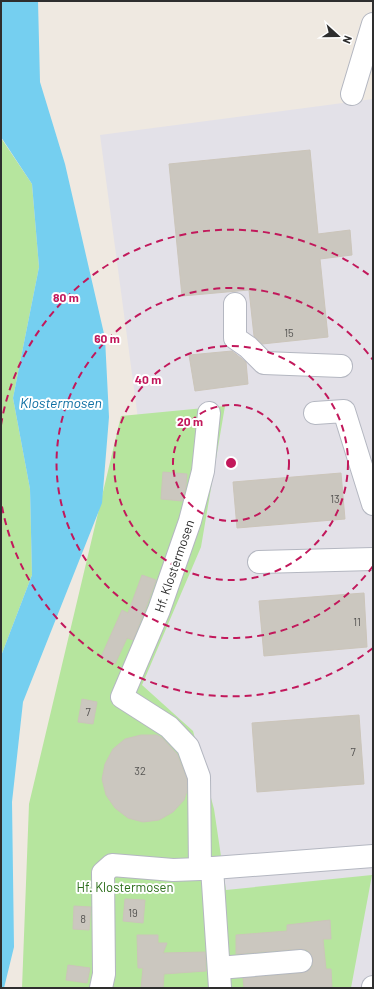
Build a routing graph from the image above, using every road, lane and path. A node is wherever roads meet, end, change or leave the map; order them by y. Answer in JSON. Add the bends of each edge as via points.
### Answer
{"nodes":[{"id":1,"x":373,"y":24,"type":"edge"},
{"id":2,"x":352,"y":94,"type":"dead end"},
{"id":3,"x":235,"y":304,"type":"dead end"},
{"id":4,"x":341,"y":366,"type":"dead end"},
{"id":5,"x":209,"y":413,"type":"dead end"},
{"id":6,"x":315,"y":413,"type":"dead end"},
{"id":7,"x":373,"y":504,"type":"edge"},
{"id":8,"x":373,"y":559,"type":"edge"},
{"id":9,"x":259,"y":562,"type":"dead end"},
{"id":10,"x":373,"y":856,"type":"edge"},
{"id":11,"x":206,"y":868,"type":"junction"},
{"id":12,"x":301,"y":961,"type":"dead end"},
{"id":13,"x":220,"y":978,"type":"edge"},
{"id":14,"x":101,"y":988,"type":"edge"}],
"edges":[{"from":1,"to":2,"type":"street"},
{"from":3,"to":4,"type":"street","via":[[235,338],[264,363]]},
{"from":5,"to":11,"type":"street","name":"Hf. Klostermosen","via":[[203,471],[190,521],[159,610],[122,697],[169,727],[188,746],[199,777]]},
{"from":6,"to":7,"type":"street","via":[[344,410]]},
{"from":8,"to":9,"type":"street"},
{"from":10,"to":11,"type":"street"},
{"from":11,"to":13,"type":"street","name":"Hf. Klostermosen"},
{"from":11,"to":14,"type":"street","via":[[173,870],[112,865],[103,873],[104,974]]},
{"from":12,"to":13,"type":"street","name":"Hf. Klostermosen"}]}
